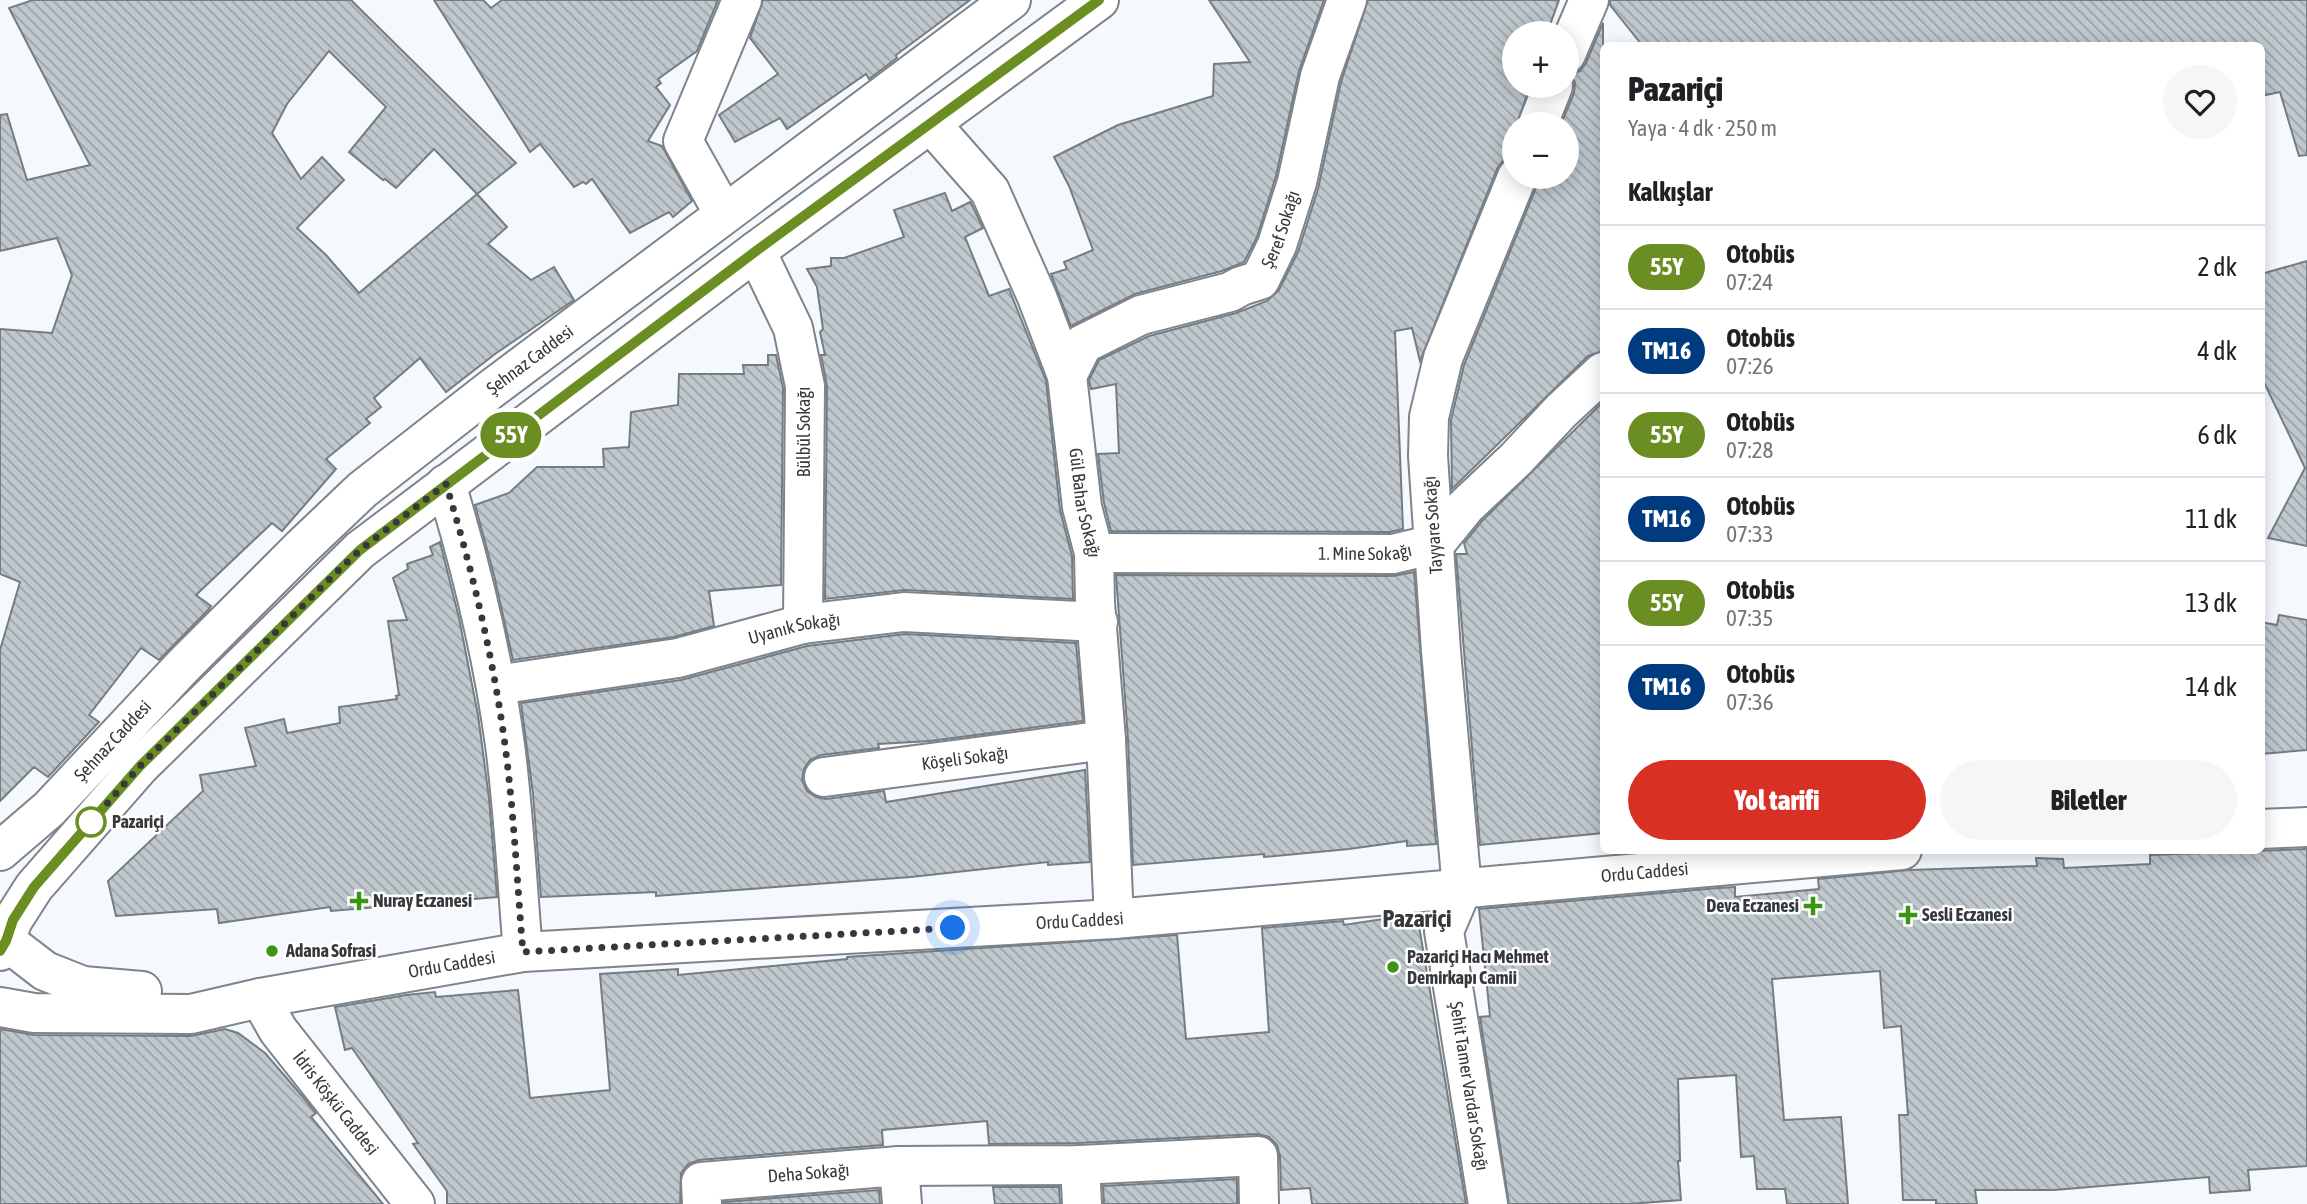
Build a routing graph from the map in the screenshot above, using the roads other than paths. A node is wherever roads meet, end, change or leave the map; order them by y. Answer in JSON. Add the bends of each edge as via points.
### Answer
{"nodes":[{"id":1,"x":742,"y":0,"type":"edge"},
{"id":2,"x":1011,"y":0,"type":"edge"},
{"id":3,"x":1099,"y":0,"type":"edge"},
{"id":4,"x":1346,"y":0,"type":"edge"},
{"id":5,"x":1589,"y":0,"type":"edge"},
{"id":6,"x":1579,"y":23,"type":"edge"},
{"id":7,"x":931,"y":124,"type":"junction"},
{"id":8,"x":1512,"y":189,"type":"edge"},
{"id":9,"x":724,"y":214,"type":"junction"},
{"id":10,"x":756,"y":251,"type":"junction"},
{"id":11,"x":1600,"y":375,"type":"edge"},
{"id":12,"x":1067,"y":376,"type":"junction"},
{"id":13,"x":446,"y":484,"type":"junction"},
{"id":14,"x":1435,"y":544,"type":"junction"},
{"id":15,"x":1094,"y":553,"type":"junction"},
{"id":16,"x":1098,"y":622,"type":"junction"},
{"id":17,"x":803,"y":624,"type":"junction"},
{"id":18,"x":496,"y":685,"type":"junction"},
{"id":19,"x":1106,"y":740,"type":"junction"},
{"id":20,"x":824,"y":777,"type":"dead end"},
{"id":21,"x":2307,"y":827,"type":"edge"},
{"id":22,"x":2265,"y":829,"type":"edge"},
{"id":23,"x":0,"y":851,"type":"edge"},
{"id":24,"x":1857,"y":854,"type":"edge"},
{"id":25,"x":1461,"y":889,"type":"junction"},
{"id":26,"x":1114,"y":919,"type":"junction"},
{"id":27,"x":2,"y":934,"type":"edge"},
{"id":28,"x":523,"y":952,"type":"junction"},
{"id":29,"x":260,"y":998,"type":"junction"},
{"id":30,"x":0,"y":1007,"type":"edge"},
{"id":31,"x":1080,"y":1165,"type":"junction"},
{"id":32,"x":899,"y":1166,"type":"junction"},
{"id":33,"x":415,"y":1204,"type":"edge"},
{"id":34,"x":702,"y":1204,"type":"edge"},
{"id":35,"x":902,"y":1204,"type":"edge"},
{"id":36,"x":1082,"y":1204,"type":"edge"},
{"id":37,"x":1259,"y":1204,"type":"edge"},
{"id":38,"x":1488,"y":1204,"type":"edge"}],
"edges":[{"from":1,"to":9,"type":"street","via":[[683,141]]},
{"from":2,"to":9,"type":"street","name":"Şehnaz Caddesi"},
{"from":3,"to":7,"type":"street","name":"Şehnaz Caddesi"},
{"from":4,"to":12,"type":"street","name":"Şeref Sokağı","via":[[1320,76],[1297,182],[1277,245],[1259,280],[1141,315],[1083,344]]},
{"from":5,"to":6,"type":"street"},
{"from":7,"to":10,"type":"street","name":"Şehnaz Caddesi"},
{"from":7,"to":12,"type":"street","name":"Gül Bahar Sokağı","via":[[990,191]]},
{"from":8,"to":14,"type":"street","name":"Tayyare Sokağı","via":[[1443,358],[1429,417]]},
{"from":9,"to":23,"type":"street","name":"Şehnaz Caddesi","via":[[362,490],[183,666],[50,809]]},
{"from":10,"to":13,"type":"street","name":"Şehnaz Caddesi"},
{"from":10,"to":17,"type":"street","name":"Bülbül Sokağı","via":[[793,328],[805,386]]},
{"from":11,"to":14,"type":"street","name":"1. Mine Sokağı","via":[[1466,506]]},
{"from":12,"to":15,"type":"street","name":"Gül Bahar Sokağı","via":[[1082,507]]},
{"from":13,"to":18,"type":"street","via":[[472,569]]},
{"from":13,"to":27,"type":"street","name":"Şehnaz Caddesi","via":[[360,550],[140,766],[34,887]]},
{"from":14,"to":15,"type":"street","name":"1. Mine Sokağı","via":[[1393,554]]},
{"from":14,"to":25,"type":"street","name":"Tayyare Sokağı"},
{"from":15,"to":16,"type":"street","name":"Gül Bahar Sokağı"},
{"from":16,"to":17,"type":"street","name":"Uyanık Sokağı","via":[[904,612]]},
{"from":16,"to":19,"type":"street","name":"Gül Bahar Sokağı"},
{"from":17,"to":18,"type":"street","name":"Uyanık Sokağı","via":[[678,658]]},
{"from":18,"to":28,"type":"street"},
{"from":19,"to":20,"type":"street","name":"Köşeli Sokağı"},
{"from":19,"to":26,"type":"street","name":"Gül Bahar Sokağı"},
{"from":21,"to":22,"type":"street"},
{"from":24,"to":25,"type":"street","name":"Ordu Caddesi"},
{"from":25,"to":26,"type":"street","name":"Ordu Caddesi"},
{"from":25,"to":38,"type":"street","name":"Şehit Tamer Vardar Sokağı","via":[[1444,931]]},
{"from":26,"to":28,"type":"street","name":"Ordu Caddesi"},
{"from":27,"to":29,"type":"street","name":"Ordu Caddesi","via":[[45,971],[83,986]]},
{"from":28,"to":29,"type":"street","name":"Ordu Caddesi"},
{"from":29,"to":30,"type":"street","name":"Ordu Caddesi","via":[[191,1014],[34,1013]]},
{"from":29,"to":33,"type":"street","name":"İdris Köşkü Caddesi","via":[[278,1030]]},
{"from":31,"to":32,"type":"street"},
{"from":31,"to":36,"type":"street"},
{"from":31,"to":37,"type":"street","via":[[1258,1156]]},
{"from":32,"to":34,"type":"street","name":"Deha Sokağı","via":[[701,1182]]},
{"from":32,"to":35,"type":"street"}]}
